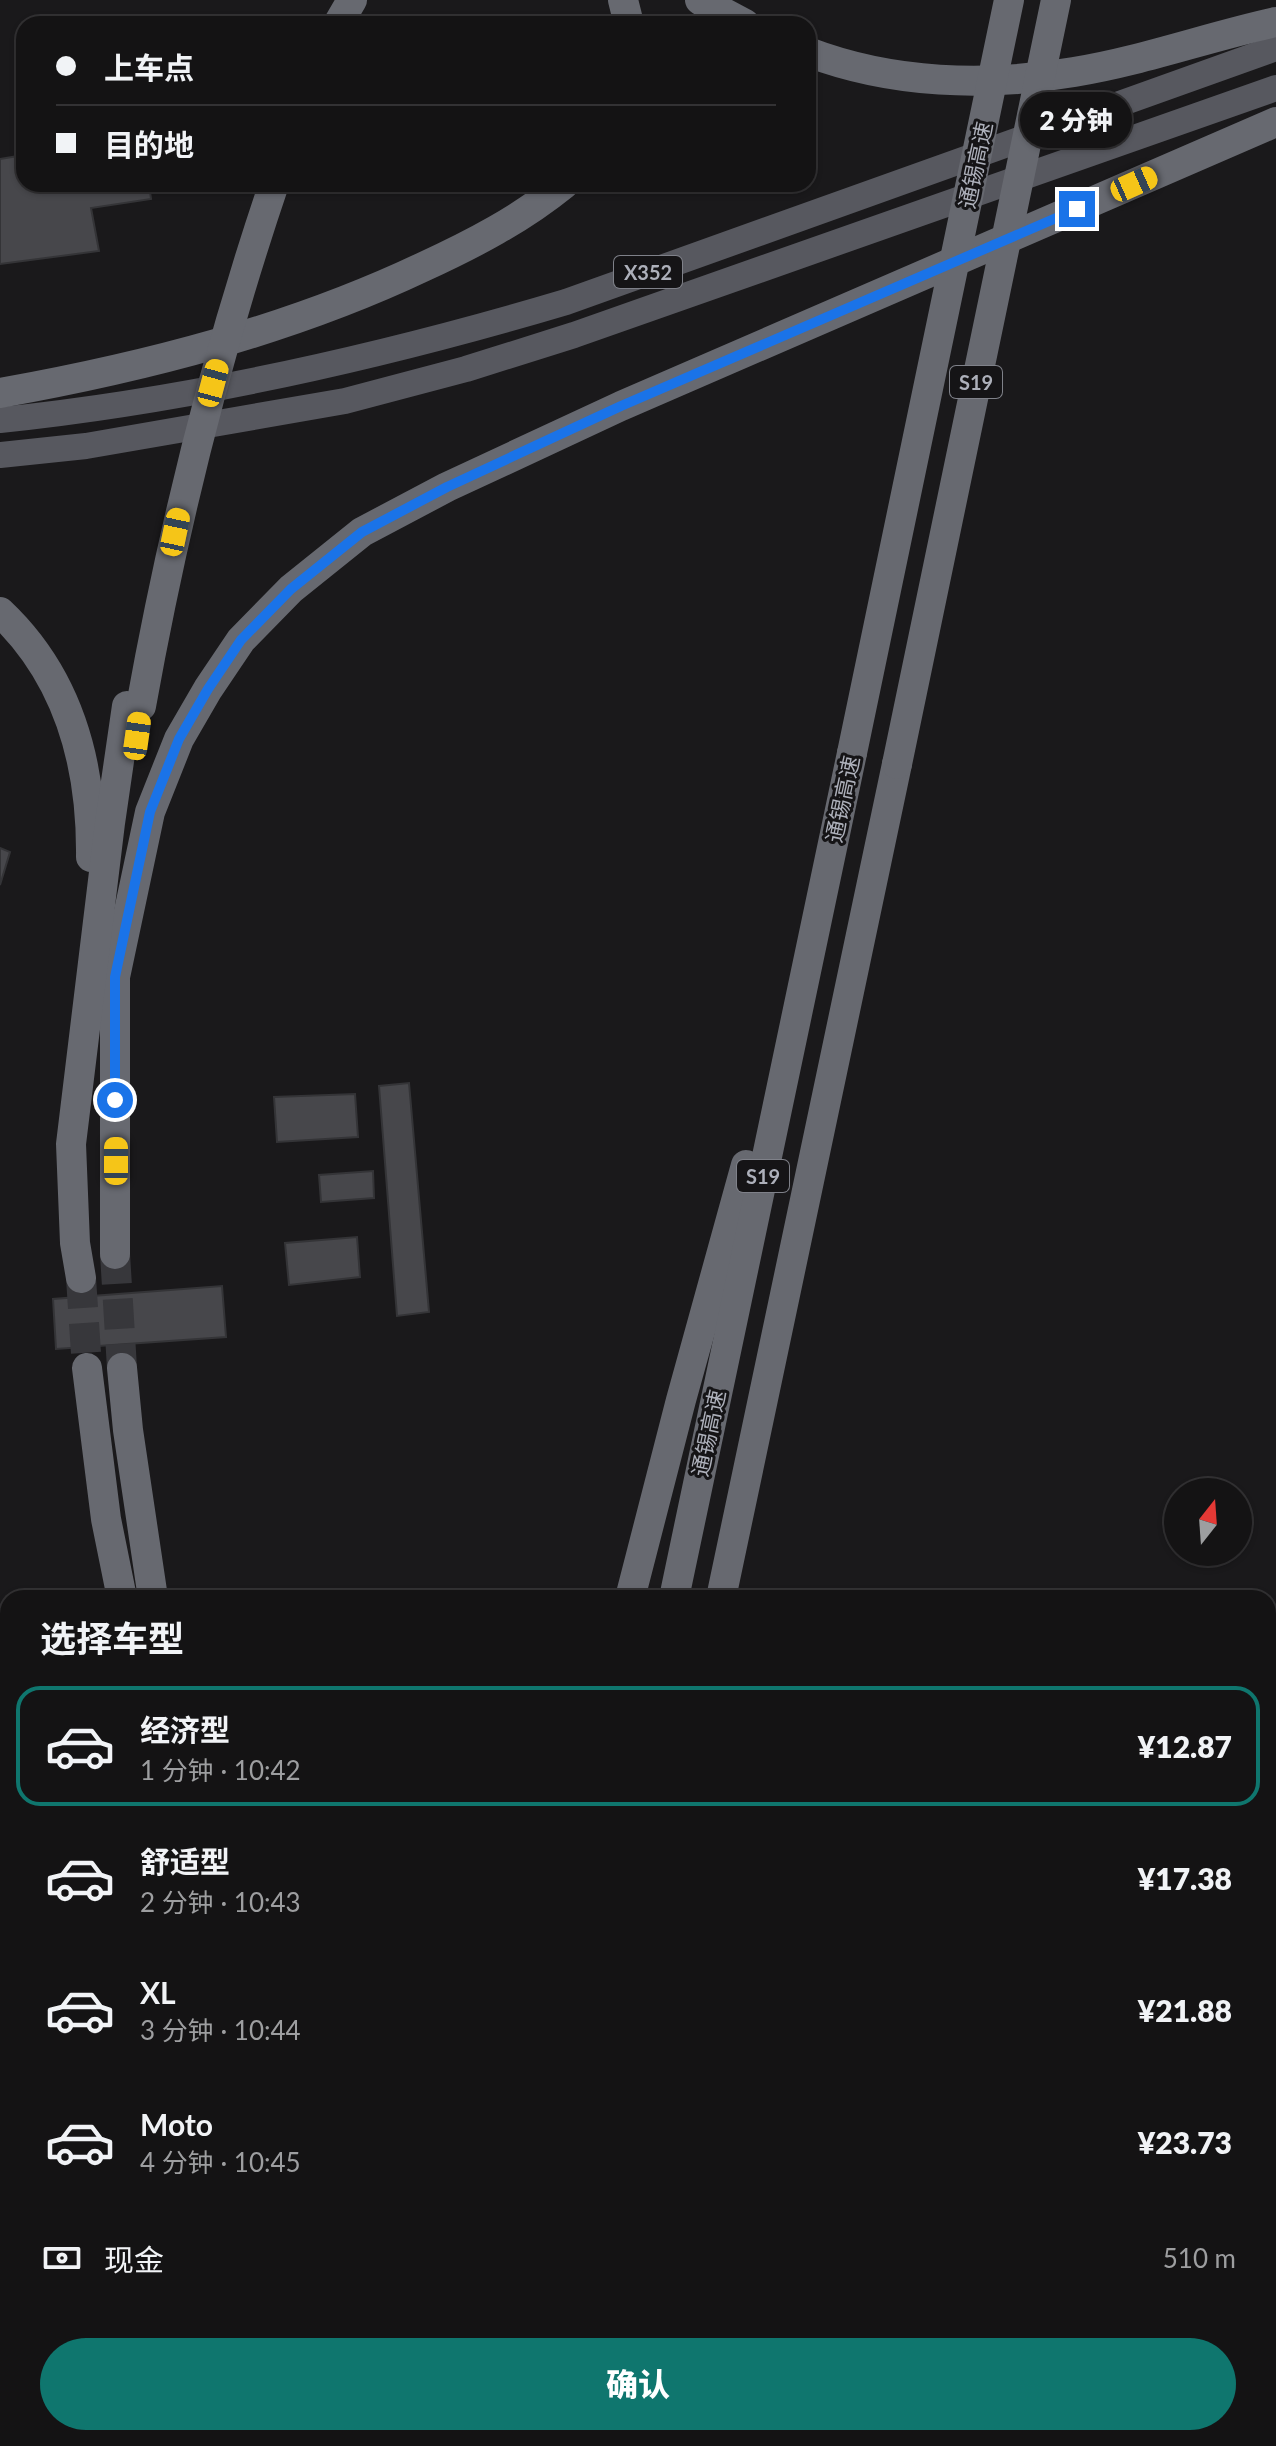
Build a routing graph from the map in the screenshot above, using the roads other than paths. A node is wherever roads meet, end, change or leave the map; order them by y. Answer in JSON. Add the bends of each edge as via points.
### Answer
{"nodes":[{"id":1,"x":700,"y":0,"type":"edge"},
{"id":2,"x":1009,"y":0,"type":"edge"},
{"id":3,"x":1056,"y":0,"type":"edge"},
{"id":4,"x":730,"y":16,"type":"edge"},
{"id":5,"x":1276,"y":22,"type":"edge"},
{"id":6,"x":1276,"y":48,"type":"edge"},
{"id":7,"x":816,"y":55,"type":"edge"},
{"id":8,"x":1276,"y":88,"type":"edge"},
{"id":9,"x":1276,"y":122,"type":"edge"},
{"id":10,"x":253,"y":192,"type":"edge"},
{"id":11,"x":271,"y":192,"type":"edge"},
{"id":12,"x":554,"y":192,"type":"edge"},
{"id":13,"x":0,"y":393,"type":"edge"},
{"id":14,"x":0,"y":420,"type":"edge"},
{"id":15,"x":0,"y":455,"type":"edge"},
{"id":16,"x":0,"y":612,"type":"edge"},
{"id":17,"x":134,"y":706,"type":"junction"},
{"id":18,"x":815,"y":929,"type":"junction"},
{"id":19,"x":102,"y":980,"type":"junction"},
{"id":20,"x":115,"y":1254,"type":"tunnel mouth"},
{"id":21,"x":81,"y":1278,"type":"tunnel mouth"},
{"id":22,"x":87,"y":1368,"type":"tunnel mouth"},
{"id":23,"x":122,"y":1368,"type":"tunnel mouth"},
{"id":24,"x":120,"y":1590,"type":"edge"},
{"id":25,"x":152,"y":1590,"type":"edge"},
{"id":26,"x":632,"y":1590,"type":"edge"},
{"id":27,"x":676,"y":1590,"type":"edge"},
{"id":28,"x":723,"y":1590,"type":"edge"}],
"edges":[{"from":1,"to":4,"type":"highway"},
{"from":2,"to":18,"type":"highway","name":"通锡高速","number":"S19","bridge":true},
{"from":3,"to":28,"type":"highway","name":"通锡高速","number":"S19","bridge":true},
{"from":5,"to":7,"type":"highway","via":[[1075,72],[1018,79],[939,81]]},
{"from":6,"to":14,"type":"main road","number":"X352","via":[[566,302],[458,334],[334,365],[82,411]]},
{"from":8,"to":15,"type":"main road","number":"X352","via":[[466,369],[345,401],[86,446]]},
{"from":9,"to":19,"type":"highway","via":[[621,406],[362,532],[291,589],[241,640],[208,689],[179,739],[150,812]]},
{"from":10,"to":17,"type":"highway","via":[[163,501],[141,615]]},
{"from":11,"to":17,"type":"highway","bridge":true,"via":[[237,294],[181,503]]},
{"from":12,"to":13,"type":"highway","via":[[470,245],[376,289],[258,331],[105,374]]},
{"from":16,"to":19,"type":"highway","via":[[40,659],[70,713],[85,769]]},
{"from":17,"to":19,"type":"highway"},
{"from":18,"to":26,"type":"highway"},
{"from":18,"to":27,"type":"highway","name":"通锡高速","number":"S19"},
{"from":19,"to":20,"type":"highway"},
{"from":19,"to":21,"type":"highway","via":[[71,1144]]},
{"from":22,"to":24,"type":"highway"},
{"from":23,"to":25,"type":"highway"}]}
